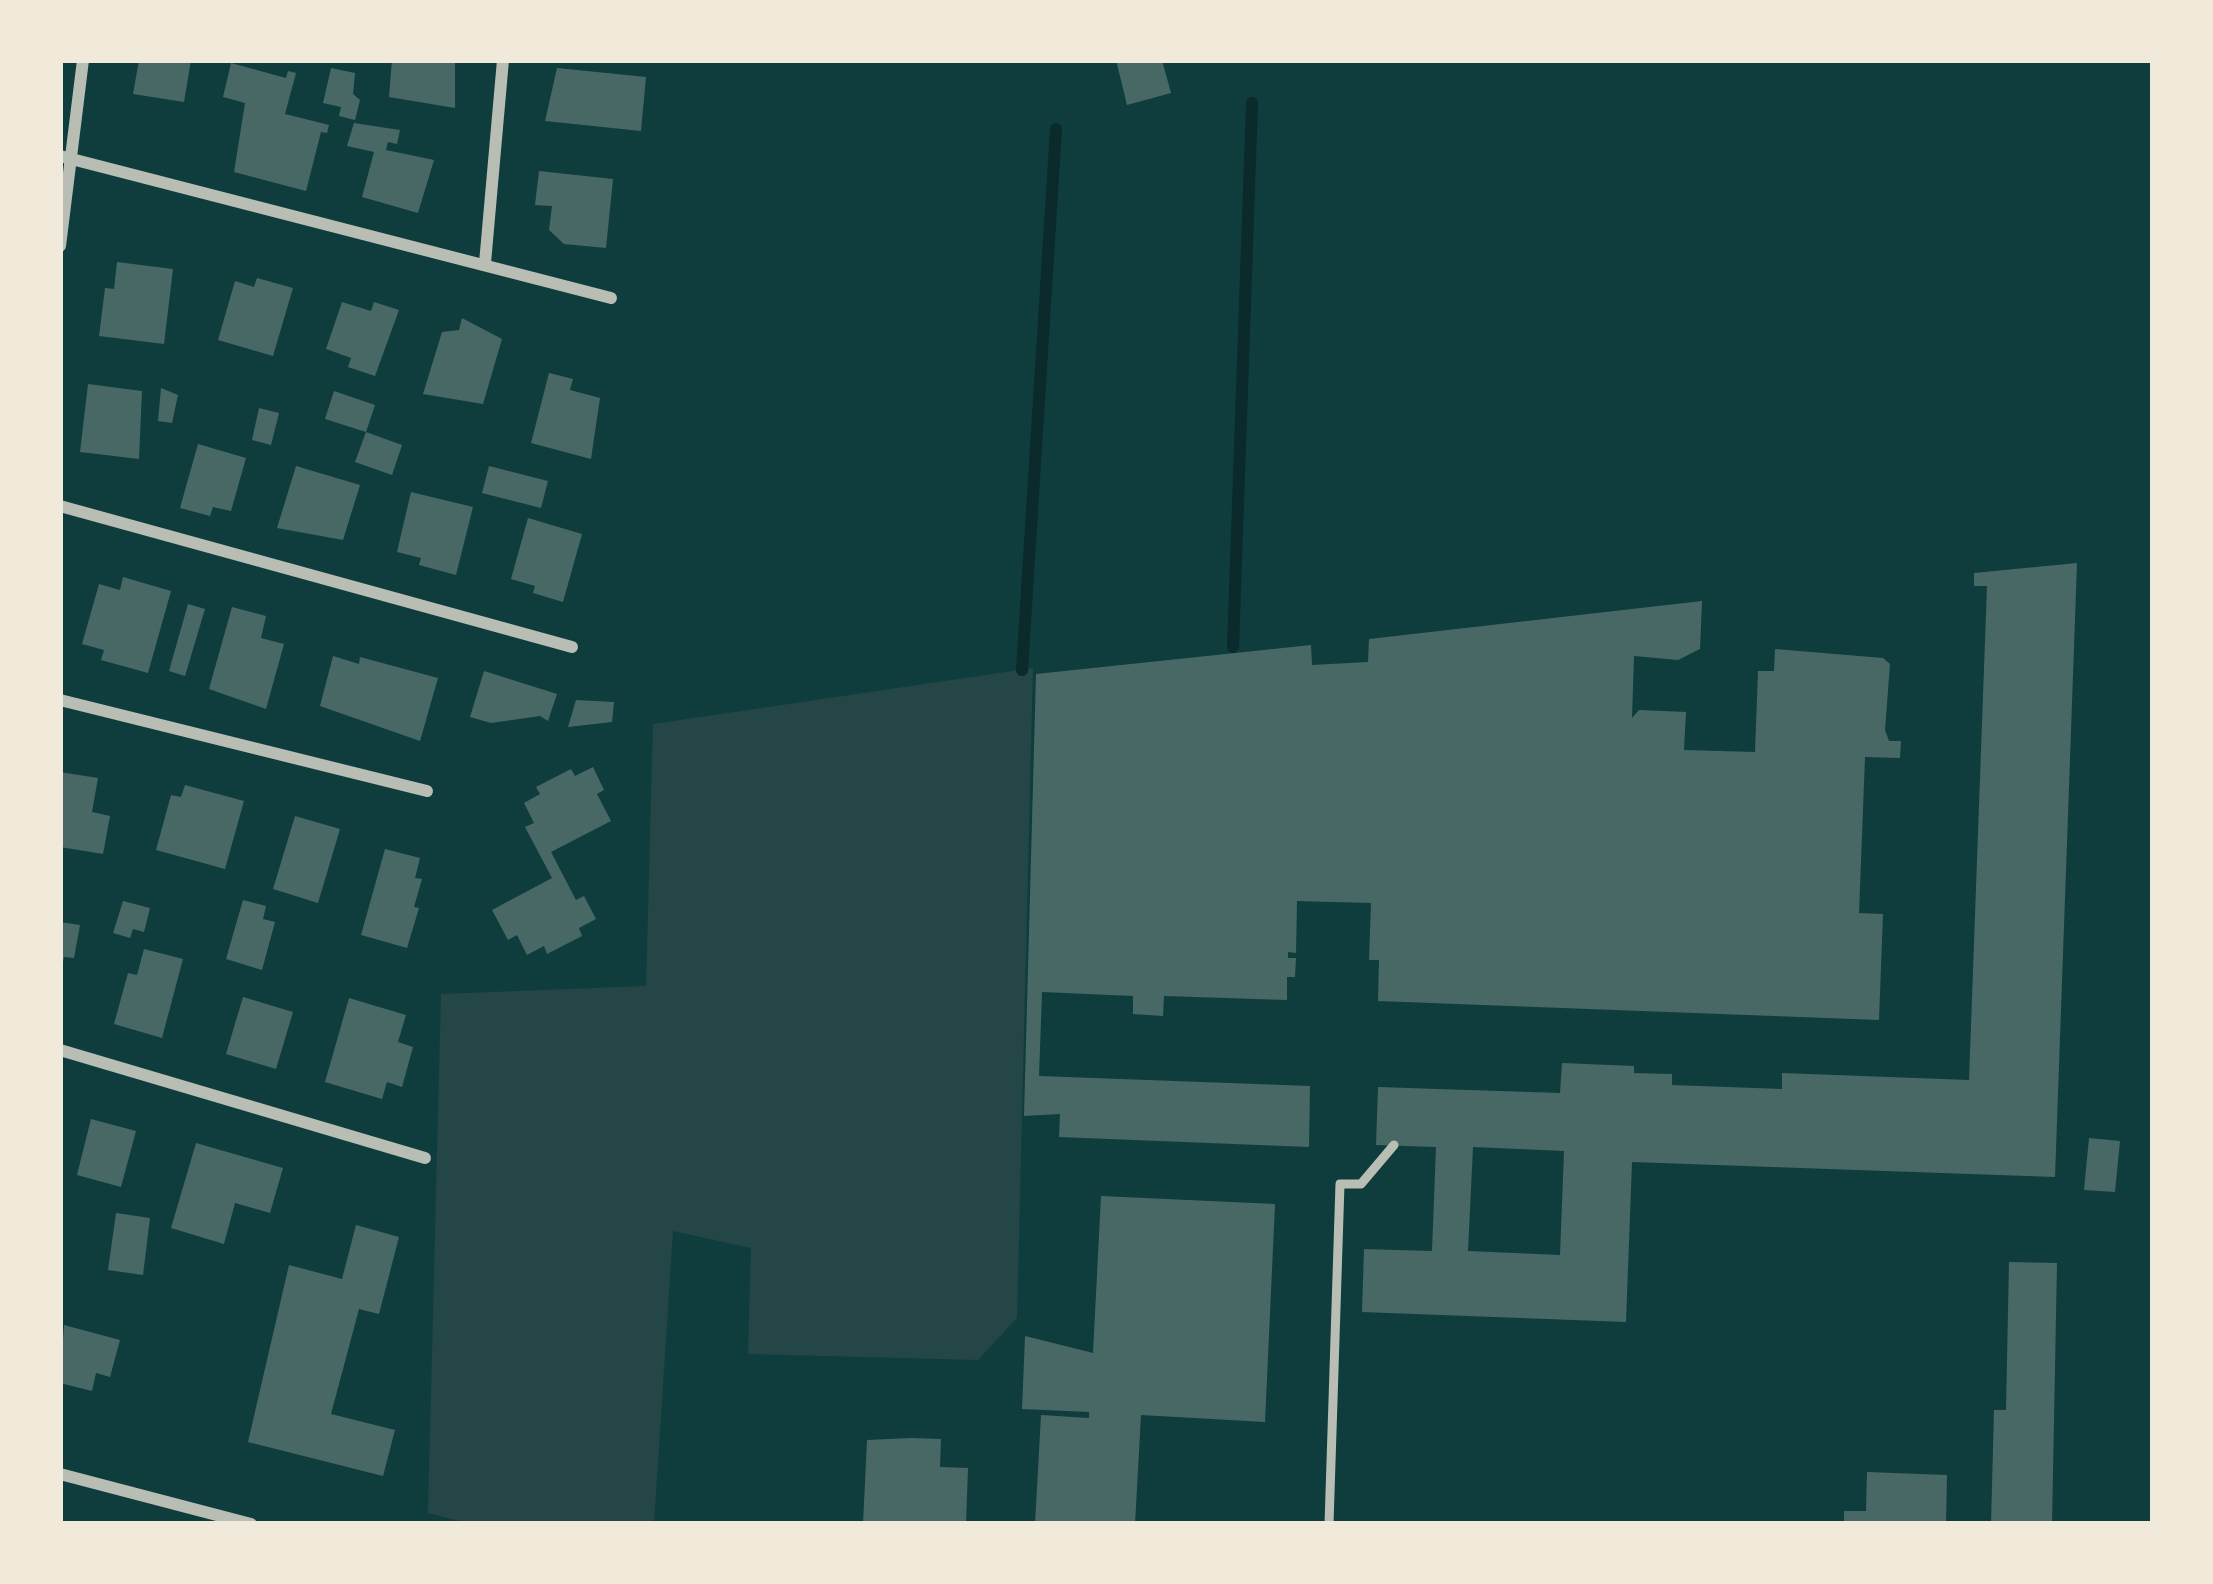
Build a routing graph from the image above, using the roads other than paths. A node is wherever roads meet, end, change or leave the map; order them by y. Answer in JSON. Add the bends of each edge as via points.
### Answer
{"nodes":[{"id":1,"x":83,"y":60,"type":"edge"},
{"id":2,"x":503,"y":60,"type":"edge"},
{"id":3,"x":66,"y":157,"type":"edge"},
{"id":4,"x":60,"y":246,"type":"edge"},
{"id":5,"x":485,"y":262,"type":"junction"},
{"id":6,"x":611,"y":298,"type":"dead end"},
{"id":7,"x":60,"y":506,"type":"edge"},
{"id":8,"x":572,"y":647,"type":"dead end"},
{"id":9,"x":60,"y":700,"type":"edge"},
{"id":10,"x":427,"y":791,"type":"dead end"},
{"id":11,"x":60,"y":1050,"type":"edge"},
{"id":12,"x":1394,"y":1145,"type":"dead end"},
{"id":13,"x":425,"y":1158,"type":"dead end"},
{"id":14,"x":60,"y":1474,"type":"edge"},
{"id":15,"x":251,"y":1524,"type":"edge"},
{"id":16,"x":1329,"y":1524,"type":"edge"}],
"edges":[{"from":1,"to":3,"type":"street"},
{"from":2,"to":5,"type":"street"},
{"from":3,"to":4,"type":"street"},
{"from":3,"to":5,"type":"street"},
{"from":5,"to":6,"type":"street"},
{"from":7,"to":8,"type":"street"},
{"from":9,"to":10,"type":"street"},
{"from":11,"to":13,"type":"street"},
{"from":12,"to":16,"type":"lane","via":[[1360,1184],[1340,1184]]},
{"from":14,"to":15,"type":"street"}]}
